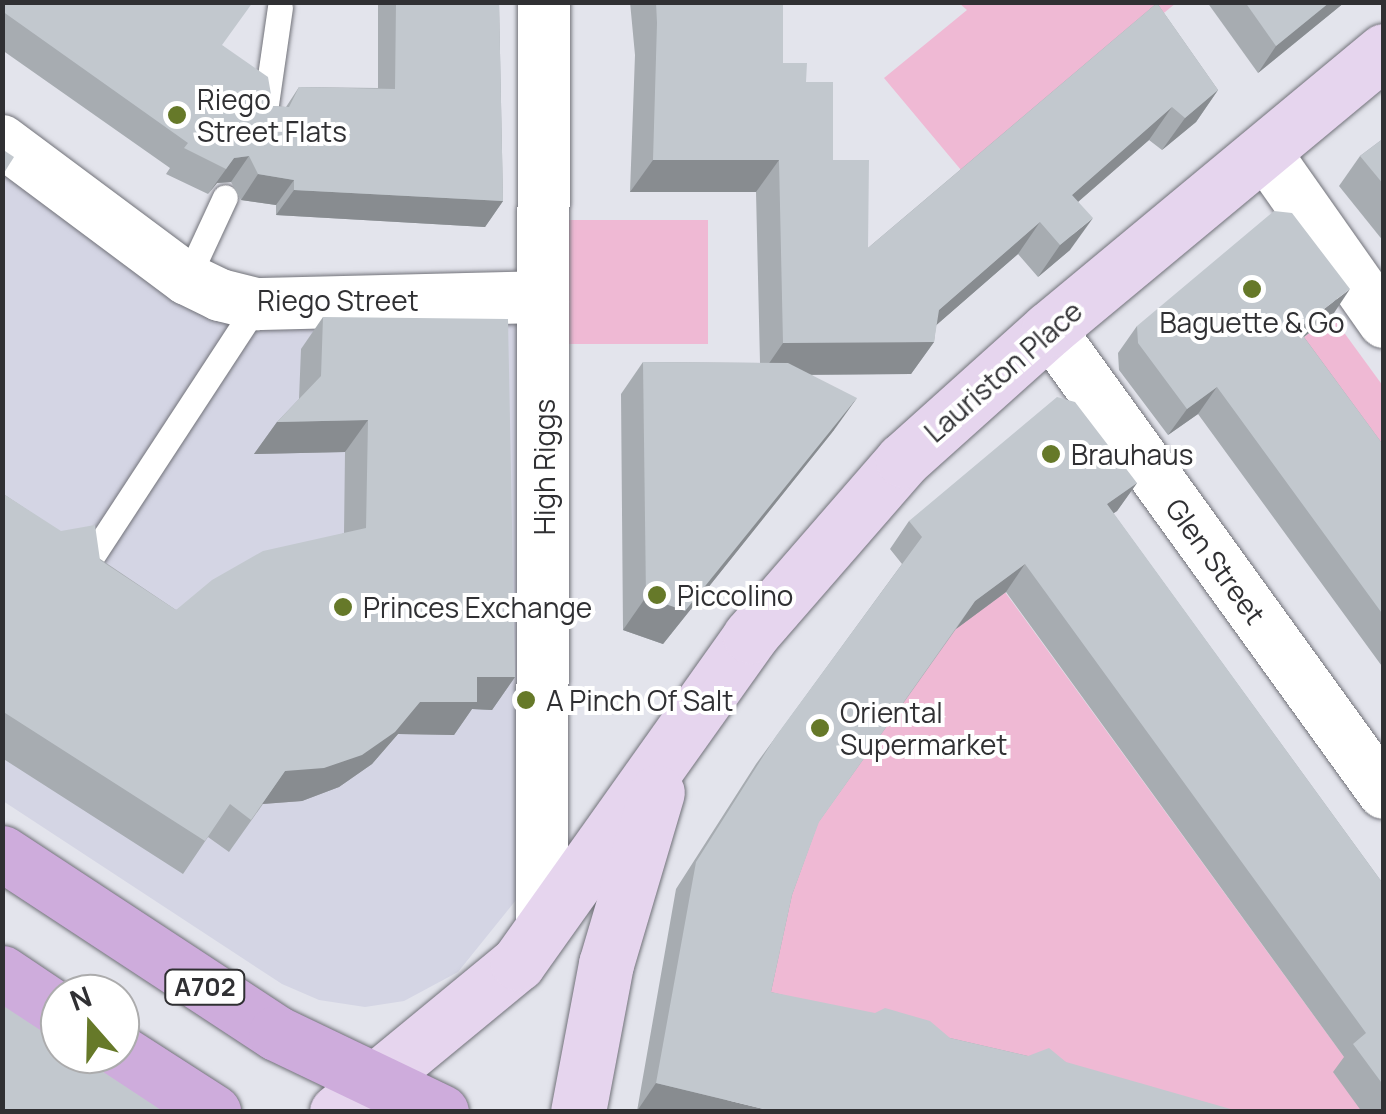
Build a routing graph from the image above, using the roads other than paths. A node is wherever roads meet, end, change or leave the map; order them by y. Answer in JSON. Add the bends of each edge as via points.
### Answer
{"nodes":[{"id":1,"x":544,"y":2,"type":"edge"},
{"id":2,"x":280,"y":7,"type":"dead end"},
{"id":3,"x":1384,"y":51,"type":"edge"},
{"id":4,"x":264,"y":118,"type":"edge"},
{"id":5,"x":2,"y":141,"type":"edge"},
{"id":6,"x":1264,"y":151,"type":"junction"},
{"id":7,"x":226,"y":197,"type":"edge"},
{"id":8,"x":187,"y":280,"type":"junction"},
{"id":9,"x":543,"y":297,"type":"junction"},
{"id":10,"x":276,"y":304,"type":"junction"},
{"id":11,"x":1384,"y":322,"type":"edge"},
{"id":12,"x":1049,"y":329,"type":"junction"},
{"id":13,"x":87,"y":564,"type":"edge"},
{"id":14,"x":675,"y":742,"type":"junction"},
{"id":15,"x":1384,"y":793,"type":"edge"},
{"id":16,"x":2,"y":852,"type":"edge"},
{"id":17,"x":542,"y":932,"type":"junction"},
{"id":18,"x":2,"y":973,"type":"edge"},
{"id":19,"x":40,"y":999,"type":"edge"},
{"id":20,"x":140,"y":1065,"type":"edge"},
{"id":21,"x":362,"y":1104,"type":"edge"},
{"id":22,"x":213,"y":1112,"type":"edge"},
{"id":23,"x":441,"y":1112,"type":"edge"},
{"id":24,"x":578,"y":1112,"type":"edge"}],
"edges":[{"from":1,"to":9,"type":"street","name":"High Riggs"},
{"from":2,"to":4,"type":"lane"},
{"from":3,"to":6,"type":"street","name":"Lauriston Place"},
{"from":5,"to":8,"type":"street","name":"Riego Street"},
{"from":6,"to":11,"type":"street"},
{"from":6,"to":12,"type":"street","name":"Lauriston Place"},
{"from":7,"to":8,"type":"lane"},
{"from":8,"to":10,"type":"street","name":"Riego Street"},
{"from":9,"to":10,"type":"street","name":"Riego Street"},
{"from":9,"to":17,"type":"street","name":"High Riggs"},
{"from":10,"to":13,"type":"lane"},
{"from":12,"to":14,"type":"street","name":"Lauriston Place","via":[[903,460],[840,527],[750,636]]},
{"from":12,"to":15,"type":"street","name":"Glen Street"},
{"from":14,"to":17,"type":"street","name":"Lauriston Place"},
{"from":14,"to":24,"type":"street","name":"Lauriston Place","via":[[627,885]]},
{"from":16,"to":21,"type":"main road","number":"A702","via":[[276,1033]]},
{"from":17,"to":21,"type":"street","name":"Lauriston Place","via":[[491,991]]},
{"from":18,"to":19,"type":"main road"},
{"from":20,"to":22,"type":"main road"},
{"from":21,"to":23,"type":"main road"}]}
